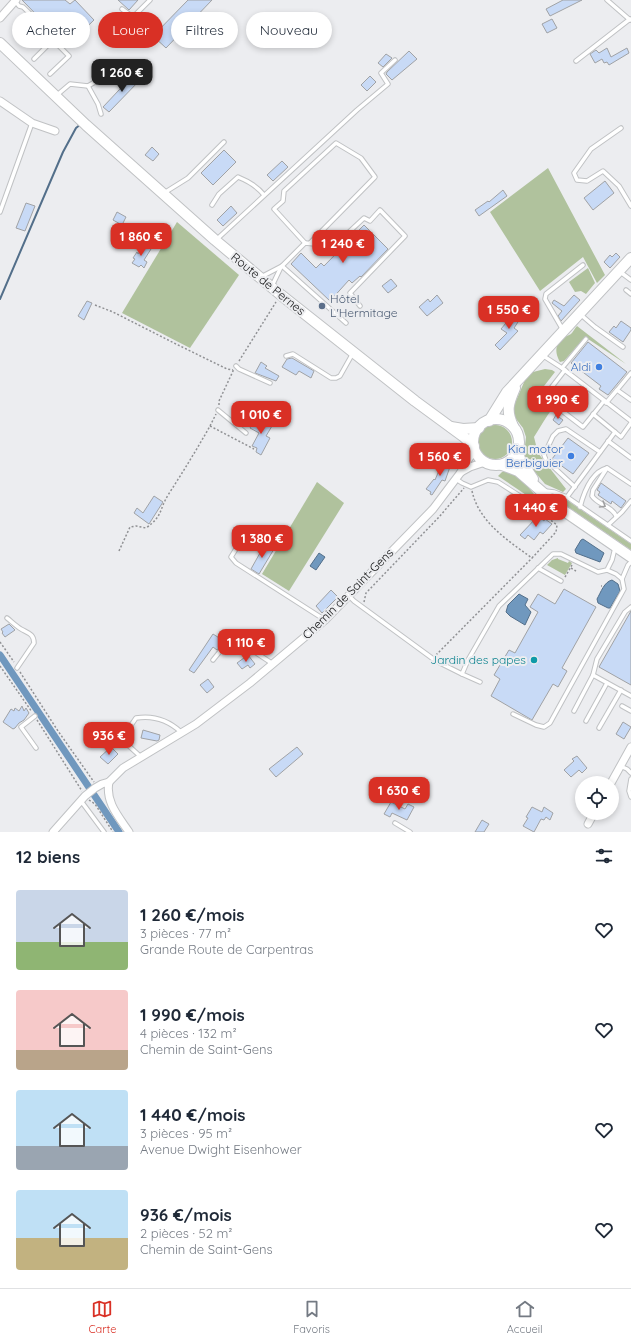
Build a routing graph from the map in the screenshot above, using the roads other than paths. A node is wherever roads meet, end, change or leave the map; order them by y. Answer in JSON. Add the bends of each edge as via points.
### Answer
{"nodes":[{"id":1,"x":150,"y":0,"type":"edge"},
{"id":2,"x":607,"y":0,"type":"edge"},
{"id":3,"x":16,"y":1,"type":"edge"},
{"id":4,"x":122,"y":9,"type":"dead end"},
{"id":5,"x":28,"y":12,"type":"edge"},
{"id":6,"x":0,"y":18,"type":"edge"},
{"id":7,"x":630,"y":20,"type":"edge"},
{"id":8,"x":0,"y":43,"type":"edge"},
{"id":9,"x":45,"y":48,"type":"edge"},
{"id":10,"x":61,"y":48,"type":"edge"},
{"id":11,"x":34,"y":59,"type":"dead end"},
{"id":12,"x":395,"y":60,"type":"dead end"},
{"id":13,"x":576,"y":62,"type":"dead end"},
{"id":14,"x":50,"y":74,"type":"dead end"},
{"id":15,"x":117,"y":80,"type":"dead end"},
{"id":16,"x":88,"y":86,"type":"junction"},
{"id":17,"x":56,"y":97,"type":"junction"},
{"id":18,"x":0,"y":101,"type":"edge"},
{"id":19,"x":101,"y":114,"type":"dead end"},
{"id":20,"x":32,"y":123,"type":"junction"},
{"id":21,"x":621,"y":128,"type":"dead end"},
{"id":22,"x":55,"y":131,"type":"dead end"},
{"id":23,"x":224,"y":142,"type":"dead end"},
{"id":24,"x":163,"y":193,"type":"junction"},
{"id":25,"x":264,"y":195,"type":"junction"},
{"id":26,"x":212,"y":205,"type":"dead end"},
{"id":27,"x":631,"y":206,"type":"edge"},
{"id":28,"x":0,"y":212,"type":"edge"},
{"id":29,"x":215,"y":240,"type":"junction"},
{"id":30,"x":305,"y":242,"type":"junction"},
{"id":31,"x":310,"y":243,"type":"junction"},
{"id":32,"x":631,"y":258,"type":"edge"},
{"id":33,"x":583,"y":265,"type":"dead end"},
{"id":34,"x":282,"y":266,"type":"junction"},
{"id":35,"x":618,"y":271,"type":"junction"},
{"id":36,"x":260,"y":277,"type":"junction"},
{"id":37,"x":631,"y":280,"type":"edge"},
{"id":38,"x":271,"y":287,"type":"junction"},
{"id":39,"x":626,"y":290,"type":"dead end"},
{"id":40,"x":631,"y":294,"type":"edge"},
{"id":41,"x":360,"y":306,"type":"dead end"},
{"id":42,"x":579,"y":313,"type":"junction"},
{"id":43,"x":346,"y":324,"type":"dead end"},
{"id":44,"x":563,"y":330,"type":"junction"},
{"id":45,"x":586,"y":339,"type":"dead end"},
{"id":46,"x":624,"y":347,"type":"dead end"},
{"id":47,"x":353,"y":352,"type":"junction"},
{"id":48,"x":541,"y":355,"type":"junction"},
{"id":49,"x":286,"y":356,"type":"dead end"},
{"id":50,"x":236,"y":366,"type":"road end"},
{"id":51,"x":564,"y":369,"type":"junction"},
{"id":52,"x":631,"y":373,"type":"edge"},
{"id":53,"x":518,"y":381,"type":"junction"},
{"id":54,"x":270,"y":383,"type":"dead end"},
{"id":55,"x":617,"y":390,"type":"junction"},
{"id":56,"x":631,"y":400,"type":"edge"},
{"id":57,"x":605,"y":402,"type":"junction"},
{"id":58,"x":218,"y":410,"type":"road end"},
{"id":59,"x":593,"y":414,"type":"junction"},
{"id":60,"x":489,"y":421,"type":"junction"},
{"id":61,"x":631,"y":422,"type":"edge"},
{"id":62,"x":512,"y":426,"type":"junction"},
{"id":63,"x":450,"y":427,"type":"junction"},
{"id":64,"x":479,"y":428,"type":"junction"},
{"id":65,"x":615,"y":432,"type":"junction"},
{"id":66,"x":246,"y":433,"type":"dead end"},
{"id":67,"x":608,"y":441,"type":"junction"},
{"id":68,"x":474,"y":448,"type":"junction"},
{"id":69,"x":518,"y":450,"type":"junction"},
{"id":70,"x":600,"y":452,"type":"junction"},
{"id":71,"x":631,"y":458,"type":"edge"},
{"id":72,"x":485,"y":462,"type":"junction"},
{"id":73,"x":502,"y":465,"type":"junction"},
{"id":74,"x":607,"y":468,"type":"junction"},
{"id":75,"x":461,"y":472,"type":"junction"},
{"id":76,"x":456,"y":479,"type":"junction"},
{"id":77,"x":631,"y":484,"type":"edge"},
{"id":78,"x":575,"y":487,"type":"junction"},
{"id":79,"x":541,"y":490,"type":"junction"},
{"id":80,"x":567,"y":497,"type":"junction"},
{"id":81,"x":523,"y":498,"type":"road end"},
{"id":82,"x":631,"y":501,"type":"edge"},
{"id":83,"x":580,"y":506,"type":"junction"},
{"id":84,"x":616,"y":516,"type":"junction"},
{"id":85,"x":608,"y":525,"type":"junction"},
{"id":86,"x":244,"y":536,"type":"dead end"},
{"id":87,"x":631,"y":541,"type":"edge"},
{"id":88,"x":615,"y":547,"type":"junction"},
{"id":89,"x":631,"y":557,"type":"edge"},
{"id":90,"x":631,"y":562,"type":"edge"},
{"id":91,"x":538,"y":568,"type":"junction"},
{"id":92,"x":607,"y":570,"type":"junction"},
{"id":93,"x":622,"y":579,"type":"junction"},
{"id":94,"x":561,"y":581,"type":"road end"},
{"id":95,"x":349,"y":596,"type":"junction"},
{"id":96,"x":631,"y":607,"type":"edge"},
{"id":97,"x":8,"y":618,"type":"dead end"},
{"id":98,"x":325,"y":620,"type":"junction"},
{"id":99,"x":212,"y":660,"type":"dead end"},
{"id":100,"x":273,"y":664,"type":"junction"},
{"id":101,"x":17,"y":668,"type":"road end"},
{"id":102,"x":462,"y":674,"type":"junction"},
{"id":103,"x":593,"y":675,"type":"junction"},
{"id":104,"x":480,"y":682,"type":"dead end"},
{"id":105,"x":607,"y":683,"type":"junction"},
{"id":106,"x":621,"y":690,"type":"junction"},
{"id":107,"x":631,"y":696,"type":"edge"},
{"id":108,"x":622,"y":706,"type":"dead end"},
{"id":109,"x":574,"y":711,"type":"dead end"},
{"id":110,"x":631,"y":711,"type":"edge"},
{"id":111,"x":513,"y":714,"type":"dead end"},
{"id":112,"x":34,"y":716,"type":"road end"},
{"id":113,"x":586,"y":721,"type":"dead end"},
{"id":114,"x":598,"y":728,"type":"dead end"},
{"id":115,"x":182,"y":733,"type":"junction"},
{"id":116,"x":125,"y":734,"type":"dead end"},
{"id":117,"x":106,"y":744,"type":"dead end"},
{"id":118,"x":631,"y":747,"type":"edge"},
{"id":119,"x":36,"y":748,"type":"dead end"},
{"id":120,"x":141,"y":757,"type":"junction"},
{"id":121,"x":620,"y":766,"type":"junction"},
{"id":122,"x":631,"y":773,"type":"edge"},
{"id":123,"x":615,"y":776,"type":"edge"},
{"id":124,"x":631,"y":779,"type":"edge"},
{"id":125,"x":109,"y":782,"type":"junction"},
{"id":126,"x":85,"y":797,"type":"junction"},
{"id":127,"x":631,"y":797,"type":"edge"},
{"id":128,"x":590,"y":820,"type":"edge"},
{"id":129,"x":395,"y":823,"type":"dead end"},
{"id":130,"x":588,"y":824,"type":"dead end"},
{"id":131,"x":53,"y":832,"type":"edge"},
{"id":132,"x":104,"y":832,"type":"edge"},
{"id":133,"x":129,"y":832,"type":"edge"},
{"id":134,"x":410,"y":832,"type":"edge"}],
"edges":[{"from":1,"to":4,"type":"lane","via":[[133,17]]},
{"from":2,"to":7,"type":"lane"},
{"from":3,"to":5,"type":"lane"},
{"from":3,"to":6,"type":"street"},
{"from":7,"to":13,"type":"lane"},
{"from":8,"to":17,"type":"main road","name":"Route de Pernes"},
{"from":9,"to":11,"type":"lane"},
{"from":10,"to":14,"type":"lane","via":[[69,56]]},
{"from":12,"to":25,"type":"lane","via":[[381,73],[388,84]]},
{"from":15,"to":16,"type":"lane","via":[[107,75]]},
{"from":16,"to":17,"type":"lane","via":[[70,84]]},
{"from":16,"to":19,"type":"lane"},
{"from":17,"to":24,"type":"main road","name":"Route de Pernes"},
{"from":18,"to":20,"type":"street"},
{"from":20,"to":22,"type":"street"},
{"from":20,"to":28,"type":"lane"},
{"from":21,"to":27,"type":"lane","via":[[591,149],[574,173],[577,180],[587,181],[603,171],[619,186]]},
{"from":23,"to":24,"type":"lane","via":[[188,178]]},
{"from":24,"to":29,"type":"main road","name":"Route de Pernes"},
{"from":25,"to":26,"type":"lane","via":[[258,188],[238,177],[219,194]]},
{"from":25,"to":29,"type":"lane"},
{"from":29,"to":36,"type":"main road","name":"Route de Pernes"},
{"from":30,"to":31,"type":"lane"},
{"from":30,"to":31,"type":"lane","via":[[274,209],[283,201],[284,191],[336,143],[361,158],[375,176]]},
{"from":30,"to":34,"type":"lane"},
{"from":31,"to":41,"type":"lane","via":[[334,246],[364,218],[370,221],[380,210],[406,236],[350,293]]},
{"from":32,"to":35,"type":"main road"},
{"from":33,"to":44,"type":"lane","via":[[546,294],[544,299]]},
{"from":34,"to":36,"type":"lane"},
{"from":34,"to":38,"type":"lane"},
{"from":34,"to":43,"type":"lane"},
{"from":35,"to":37,"type":"lane"},
{"from":35,"to":42,"type":"main road"},
{"from":36,"to":38,"type":"main road","name":"Route de Pernes"},
{"from":38,"to":47,"type":"main road","name":"Route de Pernes"},
{"from":39,"to":40,"type":"lane"},
{"from":42,"to":44,"type":"main road"},
{"from":42,"to":46,"type":"lane"},
{"from":44,"to":48,"type":"main road"},
{"from":45,"to":51,"type":"lane"},
{"from":47,"to":49,"type":"lane","via":[[340,376],[336,378],[331,378],[293,354]]},
{"from":47,"to":63,"type":"main road","name":"Route de Pernes"},
{"from":48,"to":51,"type":"lane"},
{"from":48,"to":53,"type":"main road"},
{"from":50,"to":54,"type":"lane"},
{"from":51,"to":57,"type":"lane"},
{"from":51,"to":59,"type":"lane","via":[[544,397],[583,427]]},
{"from":52,"to":55,"type":"lane"},
{"from":53,"to":60,"type":"main road","via":[[501,400]]},
{"from":53,"to":62,"type":"main road","via":[[508,406]]},
{"from":55,"to":56,"type":"lane"},
{"from":55,"to":57,"type":"lane"},
{"from":57,"to":59,"type":"lane"},
{"from":57,"to":61,"type":"lane"},
{"from":58,"to":66,"type":"lane"},
{"from":59,"to":65,"type":"lane"},
{"from":60,"to":62,"type":"main road","via":[[504,421]]},
{"from":60,"to":64,"type":"main road"},
{"from":61,"to":65,"type":"lane","via":[[621,437]]},
{"from":62,"to":69,"type":"main road","via":[[518,437]]},
{"from":63,"to":64,"type":"main road"},
{"from":63,"to":68,"type":"main road","name":"Route de Pernes"},
{"from":64,"to":68,"type":"main road","via":[[474,436]]},
{"from":65,"to":67,"type":"lane"},
{"from":67,"to":70,"type":"lane"},
{"from":67,"to":71,"type":"lane"},
{"from":68,"to":72,"type":"main road","via":[[478,457]]},
{"from":68,"to":75,"type":"street","name":"Chemin de Saint-Gens"},
{"from":69,"to":73,"type":"main road","via":[[513,458]]},
{"from":69,"to":79,"type":"main road","via":[[525,469]]},
{"from":70,"to":78,"type":"lane"},
{"from":70,"to":78,"type":"lane","via":[[566,429],[558,430],[553,436],[544,453],[546,460]]},
{"from":72,"to":73,"type":"main road","via":[[490,465]]},
{"from":72,"to":75,"type":"street"},
{"from":73,"to":79,"type":"main road","via":[[518,471]]},
{"from":74,"to":77,"type":"lane"},
{"from":74,"to":83,"type":"lane","via":[[598,472],[590,482]]},
{"from":74,"to":84,"type":"lane","one_way":true,"via":[[592,496],[614,511]]},
{"from":75,"to":76,"type":"street","name":"Chemin de Saint-Gens"},
{"from":76,"to":81,"type":"lane","via":[[471,487],[488,480],[498,482]]},
{"from":76,"to":95,"type":"street","name":"Chemin de Saint-Gens","via":[[433,509]]},
{"from":78,"to":80,"type":"lane"},
{"from":79,"to":80,"type":"lane"},
{"from":79,"to":88,"type":"main road","via":[[564,511]]},
{"from":80,"to":83,"type":"lane"},
{"from":82,"to":84,"type":"lane"},
{"from":83,"to":85,"type":"lane"},
{"from":84,"to":85,"type":"lane"},
{"from":85,"to":87,"type":"lane"},
{"from":86,"to":98,"type":"lane","via":[[231,557],[236,563]]},
{"from":88,"to":89,"type":"main road"},
{"from":88,"to":92,"type":"lane"},
{"from":90,"to":93,"type":"lane"},
{"from":91,"to":92,"type":"lane","via":[[553,554],[561,554],[598,572]]},
{"from":91,"to":94,"type":"lane"},
{"from":91,"to":102,"type":"lane","via":[[499,606]]},
{"from":92,"to":93,"type":"lane"},
{"from":93,"to":111,"type":"lane","via":[[624,589],[550,723],[544,726],[536,725]]},
{"from":95,"to":98,"type":"street","name":"Chemin de Saint-Gens"},
{"from":95,"to":102,"type":"lane","via":[[436,661]]},
{"from":96,"to":103,"type":"lane","via":[[625,612],[597,658]]},
{"from":97,"to":101,"type":"lane","via":[[34,639],[34,643]]},
{"from":98,"to":100,"type":"street","name":"Chemin de Saint-Gens"},
{"from":99,"to":100,"type":"lane","via":[[230,639],[237,640]]},
{"from":100,"to":115,"type":"street","name":"Chemin de Saint-Gens"},
{"from":102,"to":104,"type":"lane"},
{"from":103,"to":105,"type":"lane"},
{"from":103,"to":109,"type":"lane"},
{"from":105,"to":106,"type":"lane"},
{"from":105,"to":113,"type":"lane"},
{"from":106,"to":107,"type":"lane"},
{"from":106,"to":114,"type":"lane"},
{"from":108,"to":110,"type":"lane"},
{"from":112,"to":119,"type":"lane","via":[[21,727]]},
{"from":115,"to":116,"type":"lane","via":[[164,720],[141,717],[136,718]]},
{"from":115,"to":120,"type":"street","name":"Chemin de Saint-Gens"},
{"from":117,"to":120,"type":"lane","via":[[119,737]]},
{"from":118,"to":121,"type":"street"},
{"from":120,"to":125,"type":"street","name":"Chemin de Saint-Gens","via":[[123,768]]},
{"from":121,"to":122,"type":"lane"},
{"from":121,"to":123,"type":"street"},
{"from":124,"to":127,"type":"lane"},
{"from":125,"to":126,"type":"street","name":"Chemin de Saint-Gens","via":[[96,787]]},
{"from":125,"to":133,"type":"street","via":[[110,801]]},
{"from":126,"to":131,"type":"street","name":"Chemin de Saint-Gens"},
{"from":126,"to":132,"type":"lane"},
{"from":128,"to":130,"type":"street"},
{"from":129,"to":134,"type":"lane"}]}
